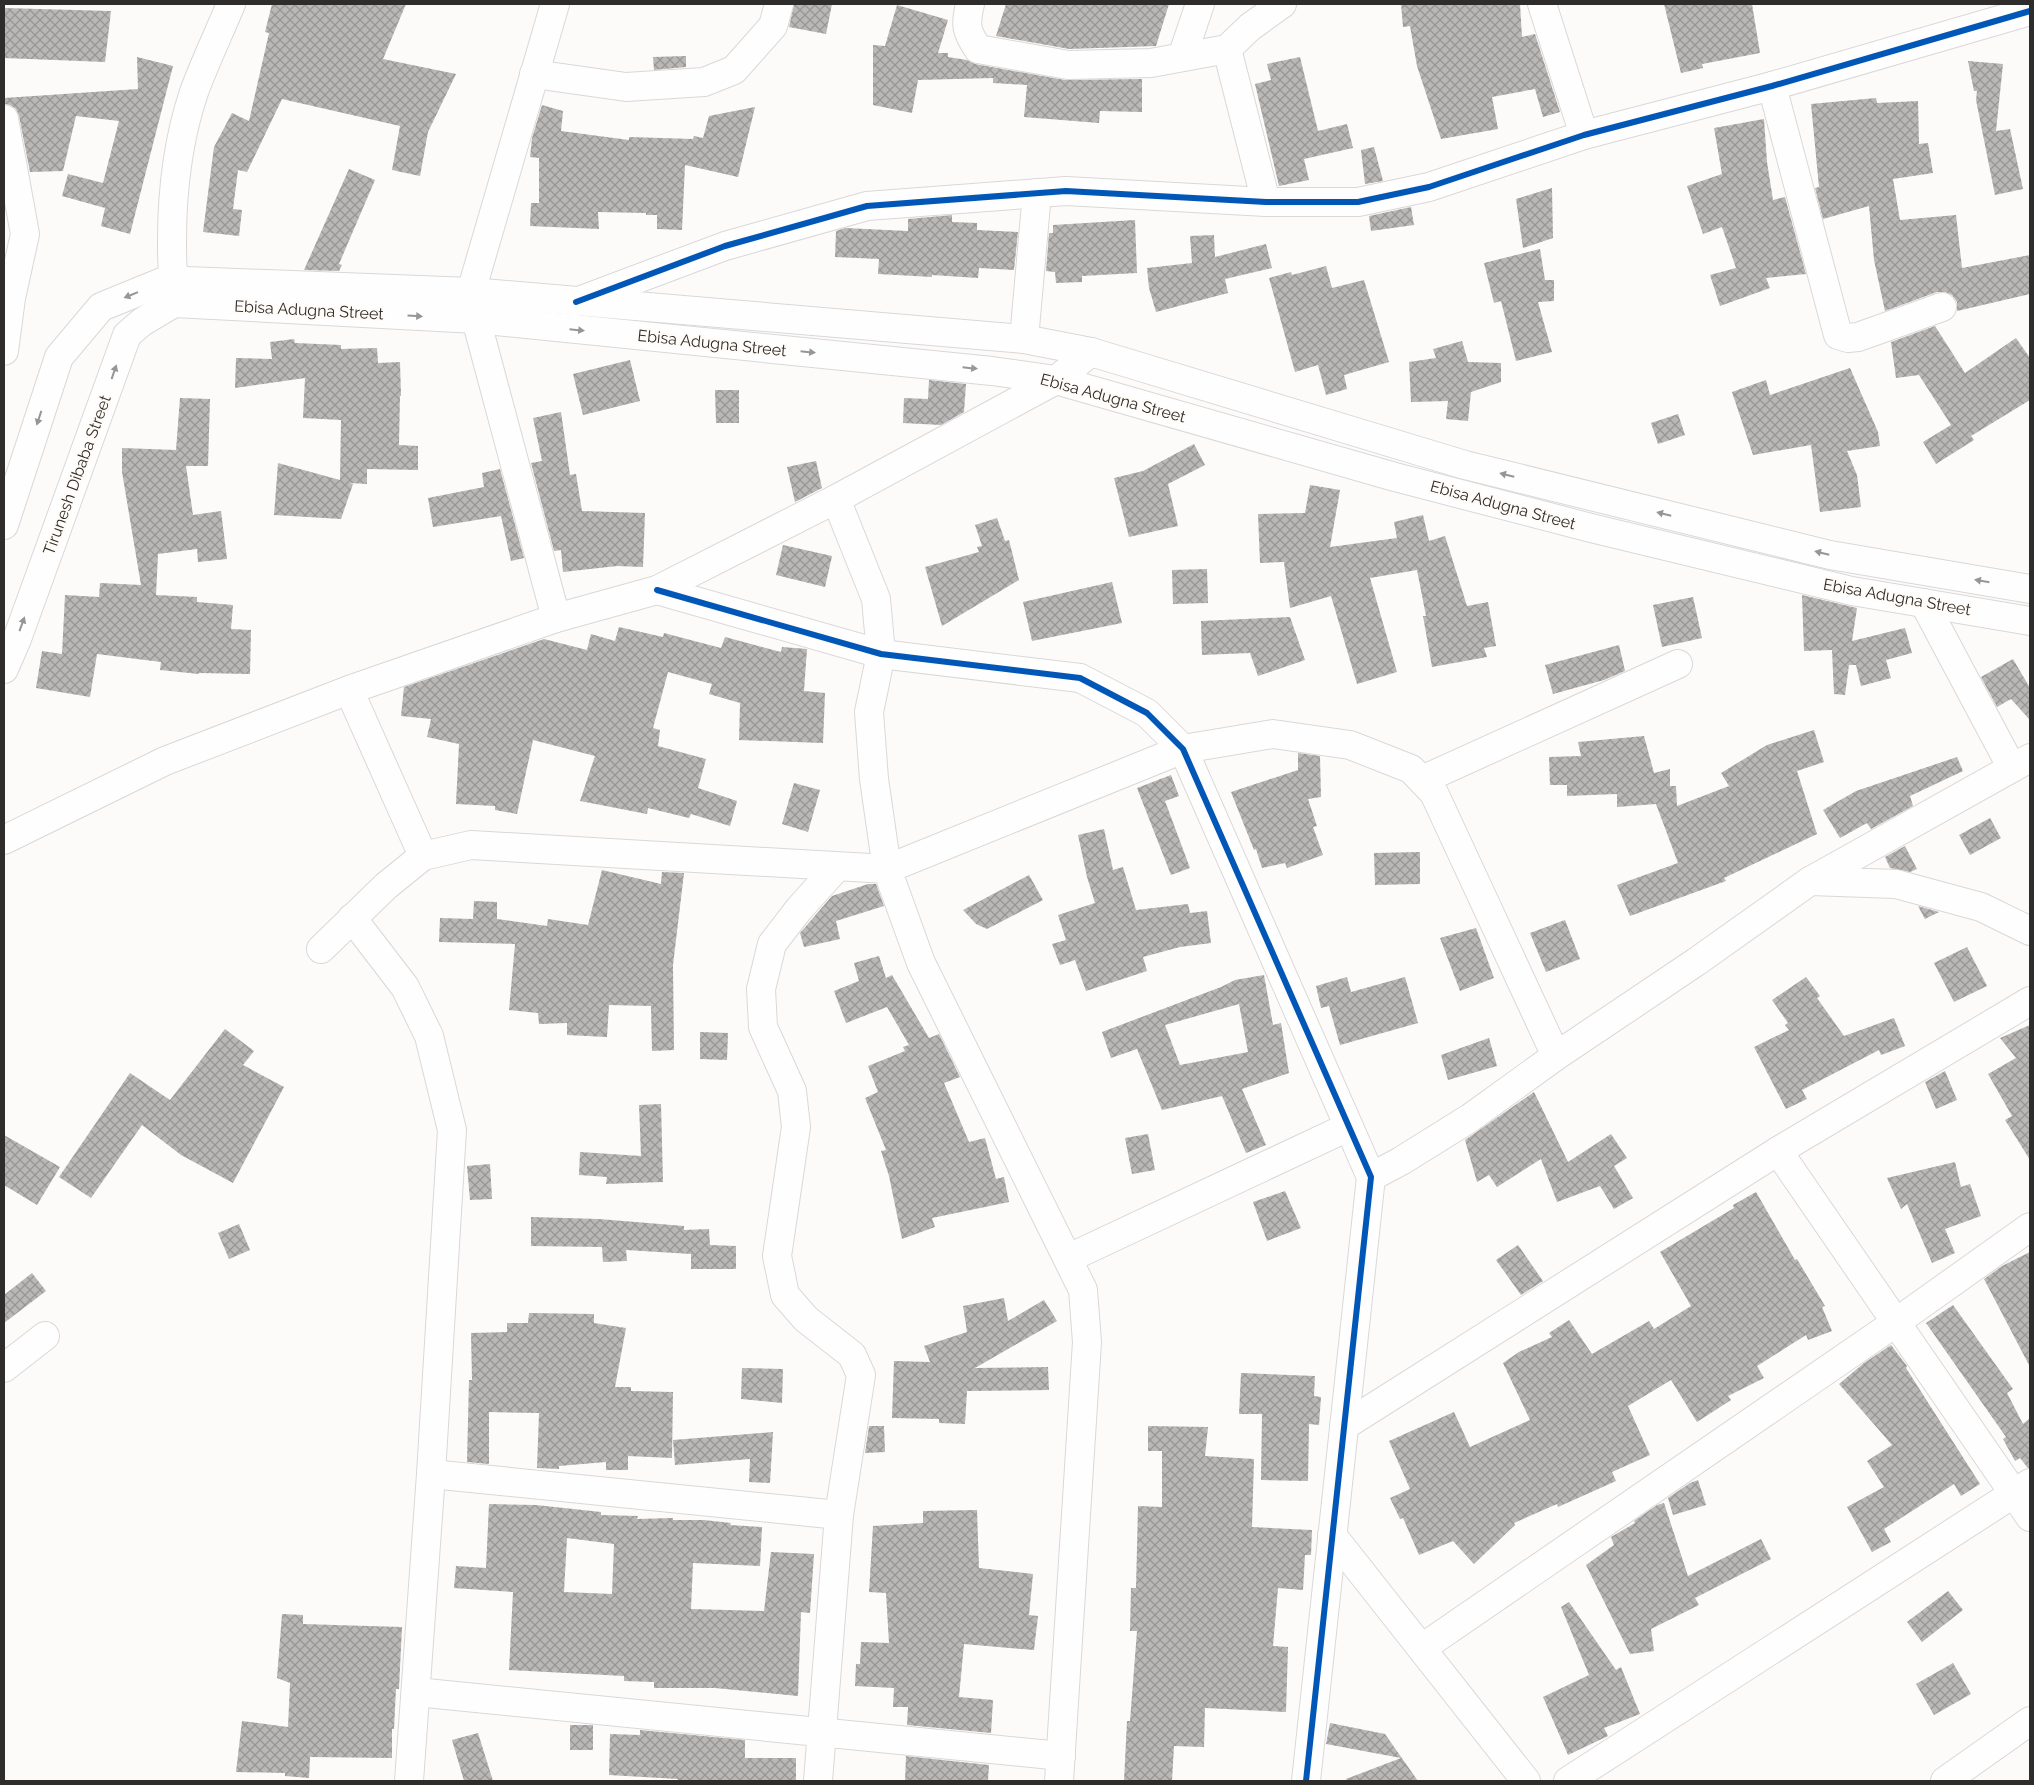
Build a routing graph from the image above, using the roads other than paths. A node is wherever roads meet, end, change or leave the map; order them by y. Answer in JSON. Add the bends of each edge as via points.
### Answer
{"nodes":[{"id":1,"x":231,"y":4,"type":"edge"},
{"id":2,"x":555,"y":4,"type":"edge"},
{"id":3,"x":779,"y":4,"type":"edge"},
{"id":4,"x":970,"y":4,"type":"edge"},
{"id":5,"x":1200,"y":4,"type":"edge"},
{"id":6,"x":1282,"y":4,"type":"edge"},
{"id":7,"x":1542,"y":4,"type":"edge"},
{"id":8,"x":2030,"y":11,"type":"edge"},
{"id":9,"x":1227,"y":49,"type":"junction"},
{"id":10,"x":1182,"y":57,"type":"junction"},
{"id":11,"x":534,"y":74,"type":"junction"},
{"id":12,"x":1772,"y":86,"type":"junction"},
{"id":13,"x":4,"y":119,"type":"edge"},
{"id":14,"x":1584,"y":135,"type":"junction"},
{"id":15,"x":6,"y":146,"type":"edge"},
{"id":16,"x":1037,"y":193,"type":"junction"},
{"id":17,"x":1266,"y":202,"type":"junction"},
{"id":18,"x":173,"y":290,"type":"junction"},
{"id":19,"x":471,"y":292,"type":"junction"},
{"id":20,"x":576,"y":302,"type":"junction"},
{"id":21,"x":1942,"y":307,"type":"dead end"},
{"id":22,"x":476,"y":319,"type":"junction"},
{"id":23,"x":1024,"y":339,"type":"junction"},
{"id":24,"x":4,"y":351,"type":"edge"},
{"id":25,"x":1091,"y":352,"type":"junction"},
{"id":26,"x":1056,"y":380,"type":"junction"},
{"id":27,"x":836,"y":499,"type":"junction"},
{"id":28,"x":4,"y":526,"type":"edge"},
{"id":29,"x":2030,"y":589,"type":"edge"},
{"id":30,"x":658,"y":590,"type":"junction"},
{"id":31,"x":1924,"y":603,"type":"junction"},
{"id":32,"x":556,"y":618,"type":"junction"},
{"id":33,"x":2030,"y":621,"type":"edge"},
{"id":34,"x":881,"y":654,"type":"junction"},
{"id":35,"x":1678,"y":664,"type":"dead end"},
{"id":36,"x":4,"y":669,"type":"edge"},
{"id":37,"x":350,"y":690,"type":"junction"},
{"id":38,"x":1183,"y":749,"type":"junction"},
{"id":39,"x":2021,"y":763,"type":"edge"},
{"id":40,"x":1422,"y":780,"type":"junction"},
{"id":41,"x":4,"y":840,"type":"edge"},
{"id":42,"x":424,"y":856,"type":"junction"},
{"id":43,"x":837,"y":867,"type":"junction"},
{"id":44,"x":887,"y":869,"type":"junction"},
{"id":45,"x":1810,"y":881,"type":"junction"},
{"id":46,"x":352,"y":918,"type":"junction"},
{"id":47,"x":2030,"y":931,"type":"edge"},
{"id":48,"x":321,"y":949,"type":"dead end"},
{"id":49,"x":2030,"y":1001,"type":"edge"},
{"id":50,"x":1556,"y":1056,"type":"junction"},
{"id":51,"x":1348,"y":1127,"type":"junction"},
{"id":52,"x":1778,"y":1150,"type":"junction"},
{"id":53,"x":1370,"y":1178,"type":"junction"},
{"id":54,"x":2030,"y":1226,"type":"edge"},
{"id":55,"x":1068,"y":1258,"type":"junction"},
{"id":56,"x":1895,"y":1323,"type":"junction"},
{"id":57,"x":45,"y":1336,"type":"dead end"},
{"id":58,"x":4,"y":1368,"type":"edge"},
{"id":59,"x":1344,"y":1426,"type":"junction"},
{"id":60,"x":431,"y":1474,"type":"junction"},
{"id":61,"x":2022,"y":1488,"type":"edge"},
{"id":62,"x":839,"y":1515,"type":"junction"},
{"id":63,"x":2030,"y":1517,"type":"edge"},
{"id":64,"x":1332,"y":1535,"type":"junction"},
{"id":65,"x":1422,"y":1648,"type":"junction"},
{"id":66,"x":416,"y":1692,"type":"junction"},
{"id":67,"x":2030,"y":1721,"type":"edge"},
{"id":68,"x":822,"y":1732,"type":"junction"},
{"id":69,"x":1060,"y":1768,"type":"edge"},
{"id":70,"x":409,"y":1781,"type":"edge"},
{"id":71,"x":818,"y":1781,"type":"edge"},
{"id":72,"x":1306,"y":1781,"type":"edge"},
{"id":73,"x":1526,"y":1781,"type":"edge"},
{"id":74,"x":1568,"y":1781,"type":"edge"},
{"id":75,"x":1945,"y":1781,"type":"edge"}],
"edges":[{"from":1,"to":18,"type":"street","via":[[194,92],[179,149],[173,197]]},
{"from":2,"to":11,"type":"street"},
{"from":3,"to":11,"type":"street","via":[[773,26],[734,70],[704,82],[626,87]]},
{"from":4,"to":10,"type":"street","via":[[966,20],[968,34],[978,49],[1068,64],[1151,63]]},
{"from":5,"to":10,"type":"street"},
{"from":6,"to":9,"type":"street"},
{"from":7,"to":14,"type":"street"},
{"from":8,"to":12,"type":"street"},
{"from":9,"to":10,"type":"street"},
{"from":9,"to":17,"type":"street"},
{"from":11,"to":19,"type":"street"},
{"from":12,"to":14,"type":"street"},
{"from":12,"to":21,"type":"street","via":[[1838,335],[1858,337]]},
{"from":13,"to":15,"type":"street"},
{"from":14,"to":17,"type":"street","via":[[1429,187],[1358,202]]},
{"from":15,"to":24,"type":"street","via":[[25,234]]},
{"from":16,"to":17,"type":"street","via":[[1066,191]]},
{"from":16,"to":20,"type":"street","via":[[867,206],[724,246]]},
{"from":16,"to":23,"type":"street"},
{"from":18,"to":19,"type":"street","name":"Ebisa Adugna Street","via":[[187,281]]},
{"from":18,"to":22,"type":"street","name":"Ebisa Adugna Street","one_way":true},
{"from":18,"to":28,"type":"street","one_way":true,"via":[[101,307],[59,357]]},
{"from":36,"to":18,"type":"street","name":"Tirunesh Dibaba Street","one_way":true,"via":[[127,335]]},
{"from":19,"to":20,"type":"street","name":"Ebisa Adugna Street"},
{"from":19,"to":22,"type":"street"},
{"from":20,"to":23,"type":"street","name":"Ebisa Adugna Street"},
{"from":22,"to":26,"type":"street","name":"Ebisa Adugna Street","one_way":true},
{"from":22,"to":32,"type":"street"},
{"from":23,"to":25,"type":"street","name":"Ebisa Adugna Street"},
{"from":25,"to":26,"type":"street"},
{"from":29,"to":25,"type":"street","name":"Ebisa Adugna Street","one_way":true,"via":[[1830,555],[1474,467]]},
{"from":26,"to":27,"type":"street"},
{"from":26,"to":31,"type":"street","name":"Ebisa Adugna Street","via":[[1394,477],[1591,528],[1852,591]]},
{"from":27,"to":30,"type":"street"},
{"from":27,"to":34,"type":"street","via":[[876,599]]},
{"from":30,"to":32,"type":"street"},
{"from":30,"to":34,"type":"street"},
{"from":31,"to":33,"type":"street","name":"Ebisa Adugna Street"},
{"from":31,"to":39,"type":"street"},
{"from":32,"to":37,"type":"street"},
{"from":34,"to":38,"type":"street","via":[[1080,678],[1147,713]]},
{"from":34,"to":44,"type":"street","via":[[869,712],[874,779]]},
{"from":35,"to":40,"type":"street"},
{"from":37,"to":41,"type":"street","via":[[164,761]]},
{"from":37,"to":42,"type":"street"},
{"from":38,"to":40,"type":"street","via":[[1273,734],[1350,746],[1411,769]]},
{"from":38,"to":44,"type":"street"},
{"from":38,"to":51,"type":"street"},
{"from":39,"to":45,"type":"street"},
{"from":40,"to":50,"type":"street","via":[[1434,793]]},
{"from":42,"to":43,"type":"street","via":[[471,845]]},
{"from":42,"to":46,"type":"street"},
{"from":43,"to":44,"type":"street"},
{"from":43,"to":62,"type":"street","via":[[799,908],[772,944],[761,989],[763,1026],[792,1091],[796,1127],[777,1256],[785,1294],[806,1319],[852,1355],[861,1375]]},
{"from":44,"to":55,"type":"street","via":[[921,963]]},
{"from":45,"to":47,"type":"street","via":[[1896,884],[1981,907]]},
{"from":45,"to":50,"type":"street"},
{"from":46,"to":48,"type":"street"},
{"from":46,"to":60,"type":"street","via":[[405,987],[429,1036],[452,1130]]},
{"from":49,"to":52,"type":"street"},
{"from":50,"to":53,"type":"street","via":[[1470,1118]]},
{"from":51,"to":53,"type":"street"},
{"from":51,"to":55,"type":"street"},
{"from":52,"to":56,"type":"street"},
{"from":52,"to":59,"type":"street"},
{"from":53,"to":59,"type":"street"},
{"from":54,"to":56,"type":"street"},
{"from":55,"to":69,"type":"street","via":[[1083,1290],[1087,1342]]},
{"from":56,"to":61,"type":"street"},
{"from":56,"to":65,"type":"street"},
{"from":57,"to":58,"type":"street"},
{"from":59,"to":64,"type":"street"},
{"from":60,"to":62,"type":"street"},
{"from":60,"to":66,"type":"street"},
{"from":61,"to":63,"type":"street"},
{"from":61,"to":74,"type":"street"},
{"from":62,"to":68,"type":"street"},
{"from":64,"to":65,"type":"street"},
{"from":64,"to":72,"type":"street"},
{"from":65,"to":73,"type":"street"},
{"from":66,"to":68,"type":"street"},
{"from":66,"to":70,"type":"street"},
{"from":67,"to":75,"type":"street"},
{"from":68,"to":69,"type":"street"},
{"from":68,"to":71,"type":"street"}]}
